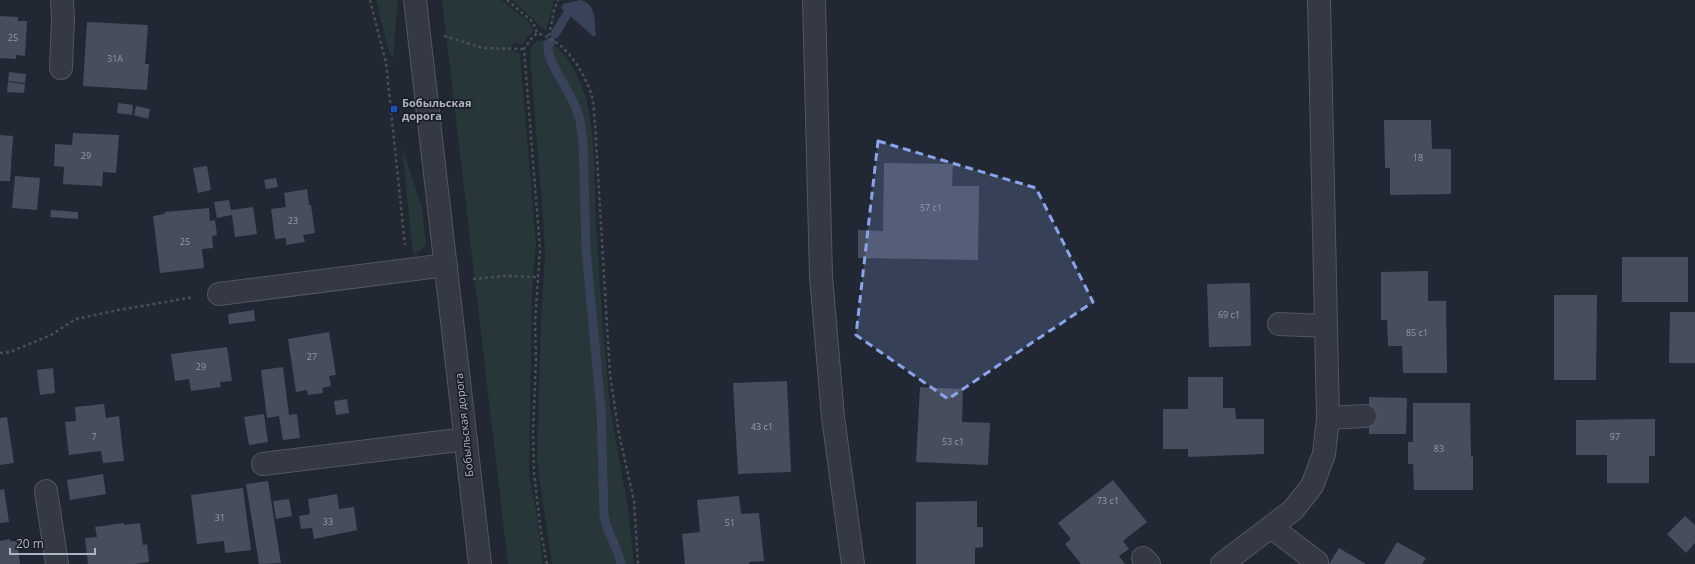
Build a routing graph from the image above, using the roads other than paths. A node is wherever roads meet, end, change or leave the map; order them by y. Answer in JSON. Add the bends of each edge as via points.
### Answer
{"nodes":[{"id":1,"x":62,"y":0,"type":"edge"},
{"id":2,"x":415,"y":0,"type":"edge"},
{"id":3,"x":814,"y":0,"type":"edge"},
{"id":4,"x":1319,"y":0,"type":"edge"},
{"id":5,"x":61,"y":68,"type":"dead end"},
{"id":6,"x":446,"y":265,"type":"junction"},
{"id":7,"x":218,"y":294,"type":"road end"},
{"id":8,"x":1279,"y":324,"type":"dead end"},
{"id":9,"x":1326,"y":326,"type":"junction"},
{"id":10,"x":1365,"y":416,"type":"dead end"},
{"id":11,"x":1328,"y":418,"type":"junction"},
{"id":12,"x":466,"y":439,"type":"junction"},
{"id":13,"x":264,"y":464,"type":"dead end"},
{"id":14,"x":46,"y":492,"type":"dead end"},
{"id":15,"x":1271,"y":527,"type":"junction"},
{"id":16,"x":1317,"y":562,"type":"dead end"},
{"id":17,"x":57,"y":564,"type":"edge"},
{"id":18,"x":480,"y":564,"type":"edge"},
{"id":19,"x":853,"y":564,"type":"edge"},
{"id":20,"x":1222,"y":564,"type":"edge"}],
"edges":[{"from":1,"to":5,"type":"street"},
{"from":2,"to":6,"type":"street","name":"Бобыльская дорога"},
{"from":3,"to":19,"type":"street","via":[[821,276],[833,417]]},
{"from":4,"to":9,"type":"street"},
{"from":6,"to":7,"type":"street"},
{"from":6,"to":12,"type":"street","name":"Бобыльская дорога"},
{"from":8,"to":9,"type":"street"},
{"from":9,"to":11,"type":"street"},
{"from":10,"to":11,"type":"street"},
{"from":11,"to":15,"type":"street","via":[[1324,454],[1312,486],[1293,510]]},
{"from":12,"to":13,"type":"street"},
{"from":12,"to":18,"type":"street","name":"Бобыльская дорога"},
{"from":14,"to":17,"type":"street"},
{"from":15,"to":16,"type":"street"},
{"from":15,"to":20,"type":"street"}]}
